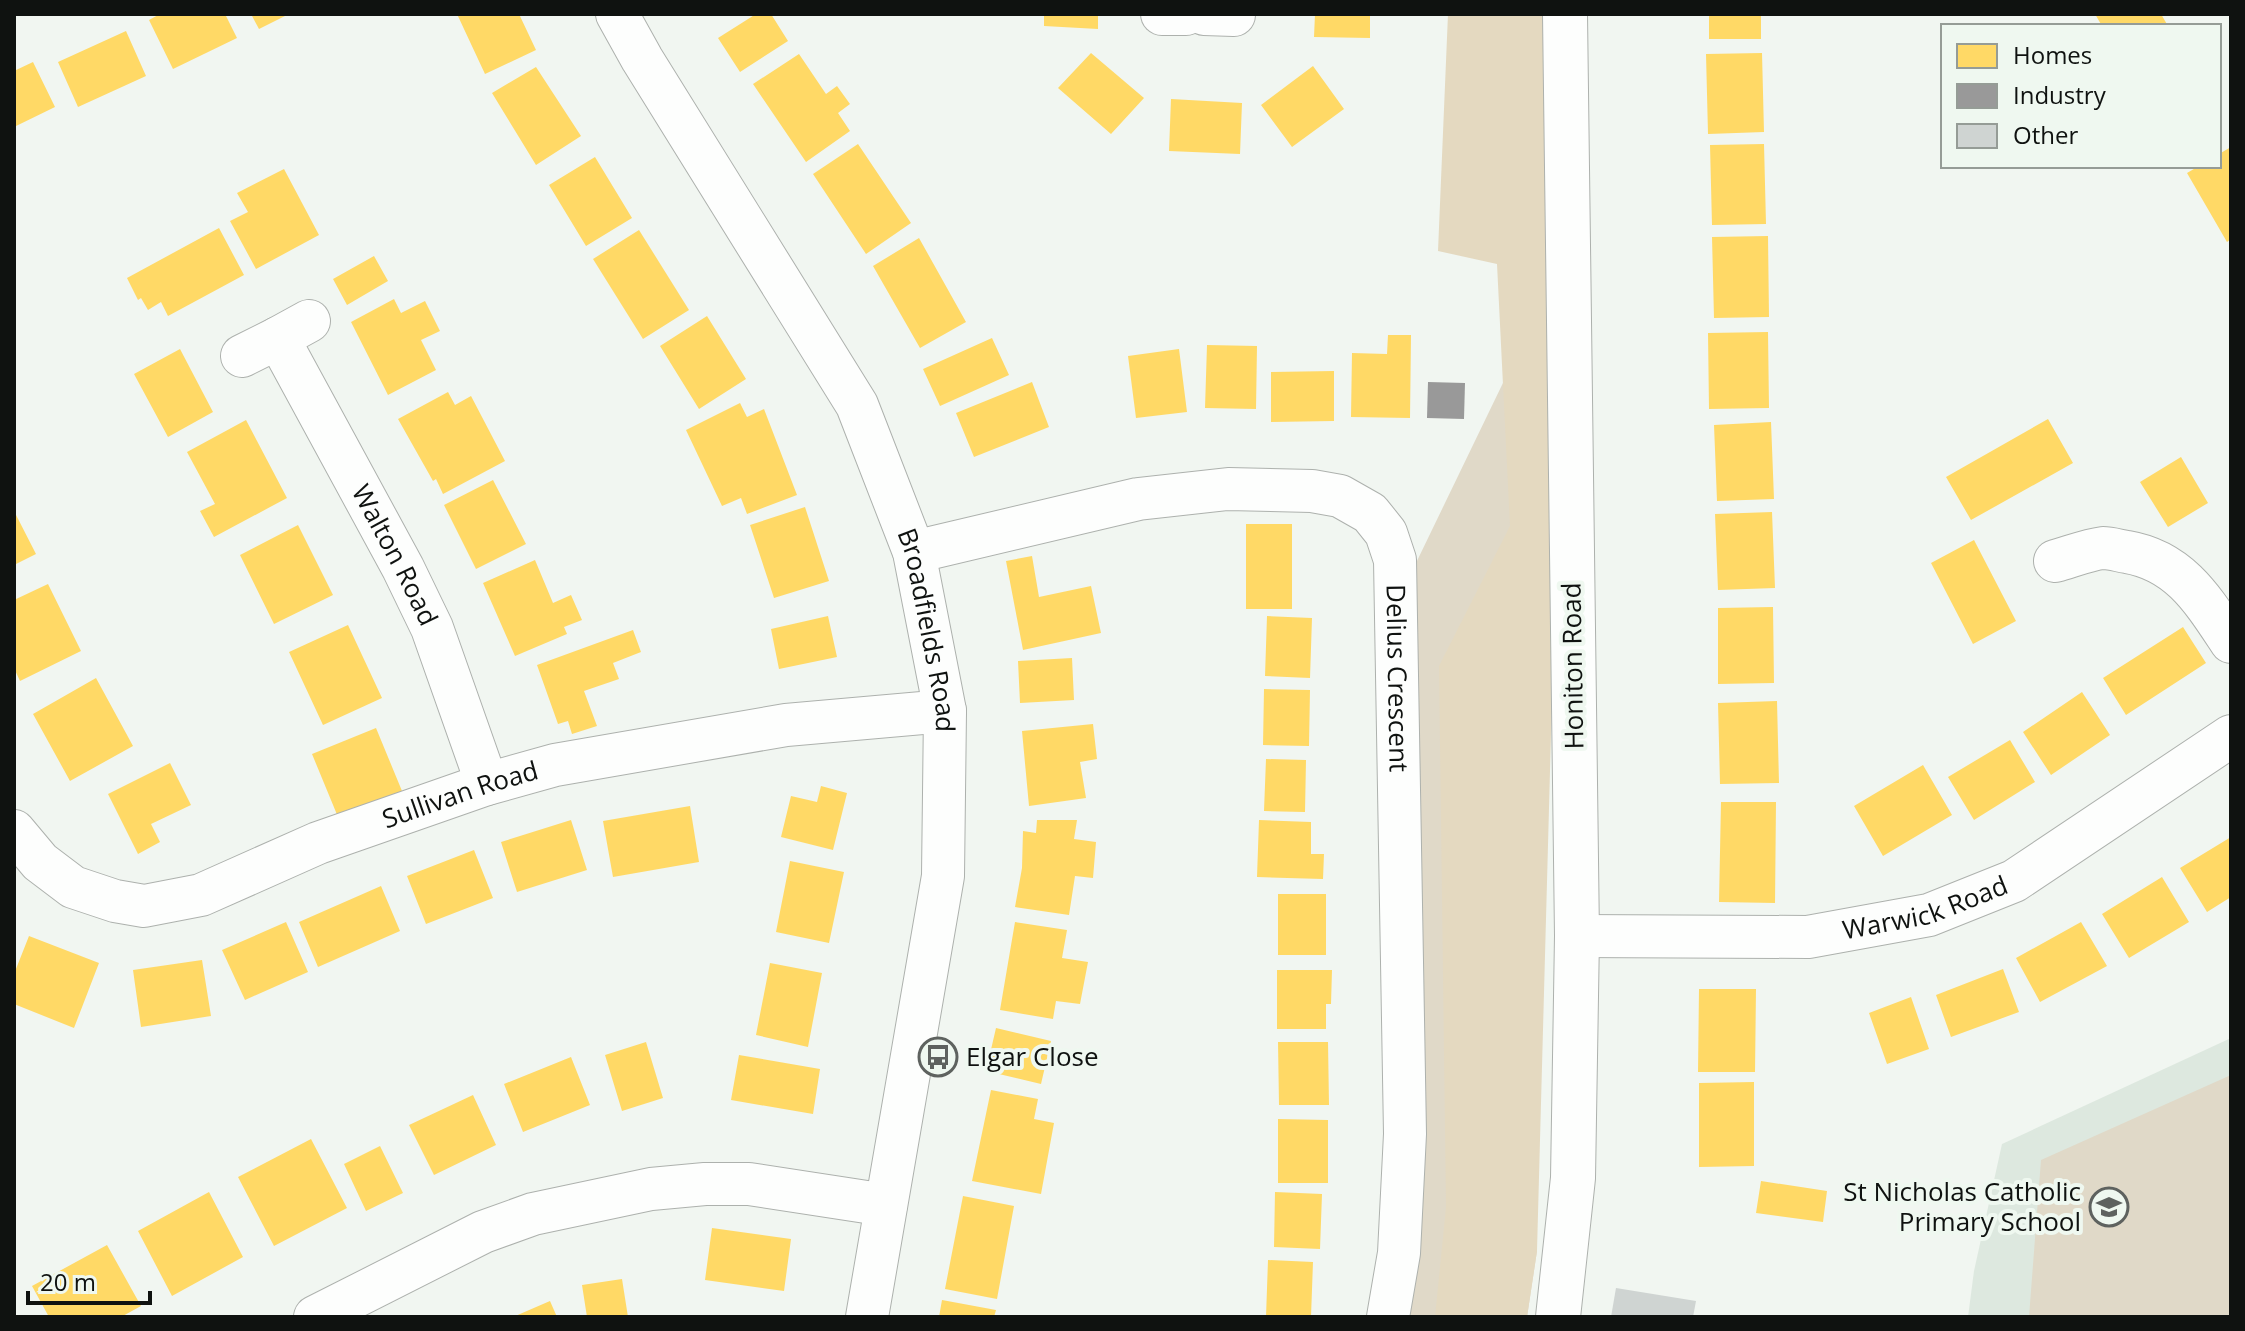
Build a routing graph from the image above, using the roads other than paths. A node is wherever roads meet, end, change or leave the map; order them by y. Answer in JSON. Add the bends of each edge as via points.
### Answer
{"nodes":[{"id":1,"x":617,"y":14,"type":"edge"},
{"id":2,"x":1162,"y":14,"type":"edge"},
{"id":3,"x":1186,"y":14,"type":"edge"},
{"id":4,"x":1204,"y":14,"type":"edge"},
{"id":5,"x":1565,"y":14,"type":"edge"},
{"id":6,"x":1234,"y":15,"type":"edge"},
{"id":7,"x":276,"y":338,"type":"dead end"},
{"id":8,"x":914,"y":552,"type":"junction"},
{"id":9,"x":2055,"y":561,"type":"dead end"},
{"id":10,"x":2231,"y":642,"type":"edge"},
{"id":11,"x":945,"y":711,"type":"junction"},
{"id":12,"x":2231,"y":736,"type":"edge"},
{"id":13,"x":487,"y":784,"type":"junction"},
{"id":14,"x":14,"y":831,"type":"edge"},
{"id":15,"x":1577,"y":936,"type":"junction"},
{"id":16,"x":886,"y":1205,"type":"junction"},
{"id":17,"x":315,"y":1317,"type":"edge"},
{"id":18,"x":867,"y":1317,"type":"edge"},
{"id":19,"x":1388,"y":1317,"type":"edge"},
{"id":20,"x":1558,"y":1317,"type":"edge"}],
"edges":[{"from":1,"to":8,"type":"street","name":"Broadfields Road","via":[[857,405]]},
{"from":2,"to":3,"type":"street"},
{"from":4,"to":6,"type":"street"},
{"from":5,"to":15,"type":"main road","name":"Honiton Road"},
{"from":7,"to":13,"type":"street","name":"Walton Road","via":[[432,628]]},
{"from":8,"to":11,"type":"street","name":"Broadfields Road"},
{"from":8,"to":19,"type":"street","name":"Delius Crescent","via":[[1138,499],[1228,489],[1340,496],[1370,513],[1386,533],[1395,560],[1405,1134],[1399,1253]]},
{"from":9,"to":10,"type":"street","via":[[2105,548],[2162,562],[2200,595]]},
{"from":11,"to":13,"type":"street","name":"Sullivan Road","via":[[786,725],[555,765]]},
{"from":11,"to":16,"type":"street","name":"Broadfields Road","via":[[943,876]]},
{"from":12,"to":15,"type":"street","name":"Warwick Road","via":[[2014,881],[1929,915],[1808,937]]},
{"from":13,"to":14,"type":"street","name":"Sullivan Road","via":[[318,843],[201,895],[144,906],[73,887],[40,862]]},
{"from":15,"to":20,"type":"main road","name":"Honiton Road","via":[[1573,1178]]},
{"from":16,"to":17,"type":"street","via":[[749,1184],[651,1189],[533,1214],[483,1232]]},
{"from":16,"to":18,"type":"street","name":"Broadfields Road"}]}
